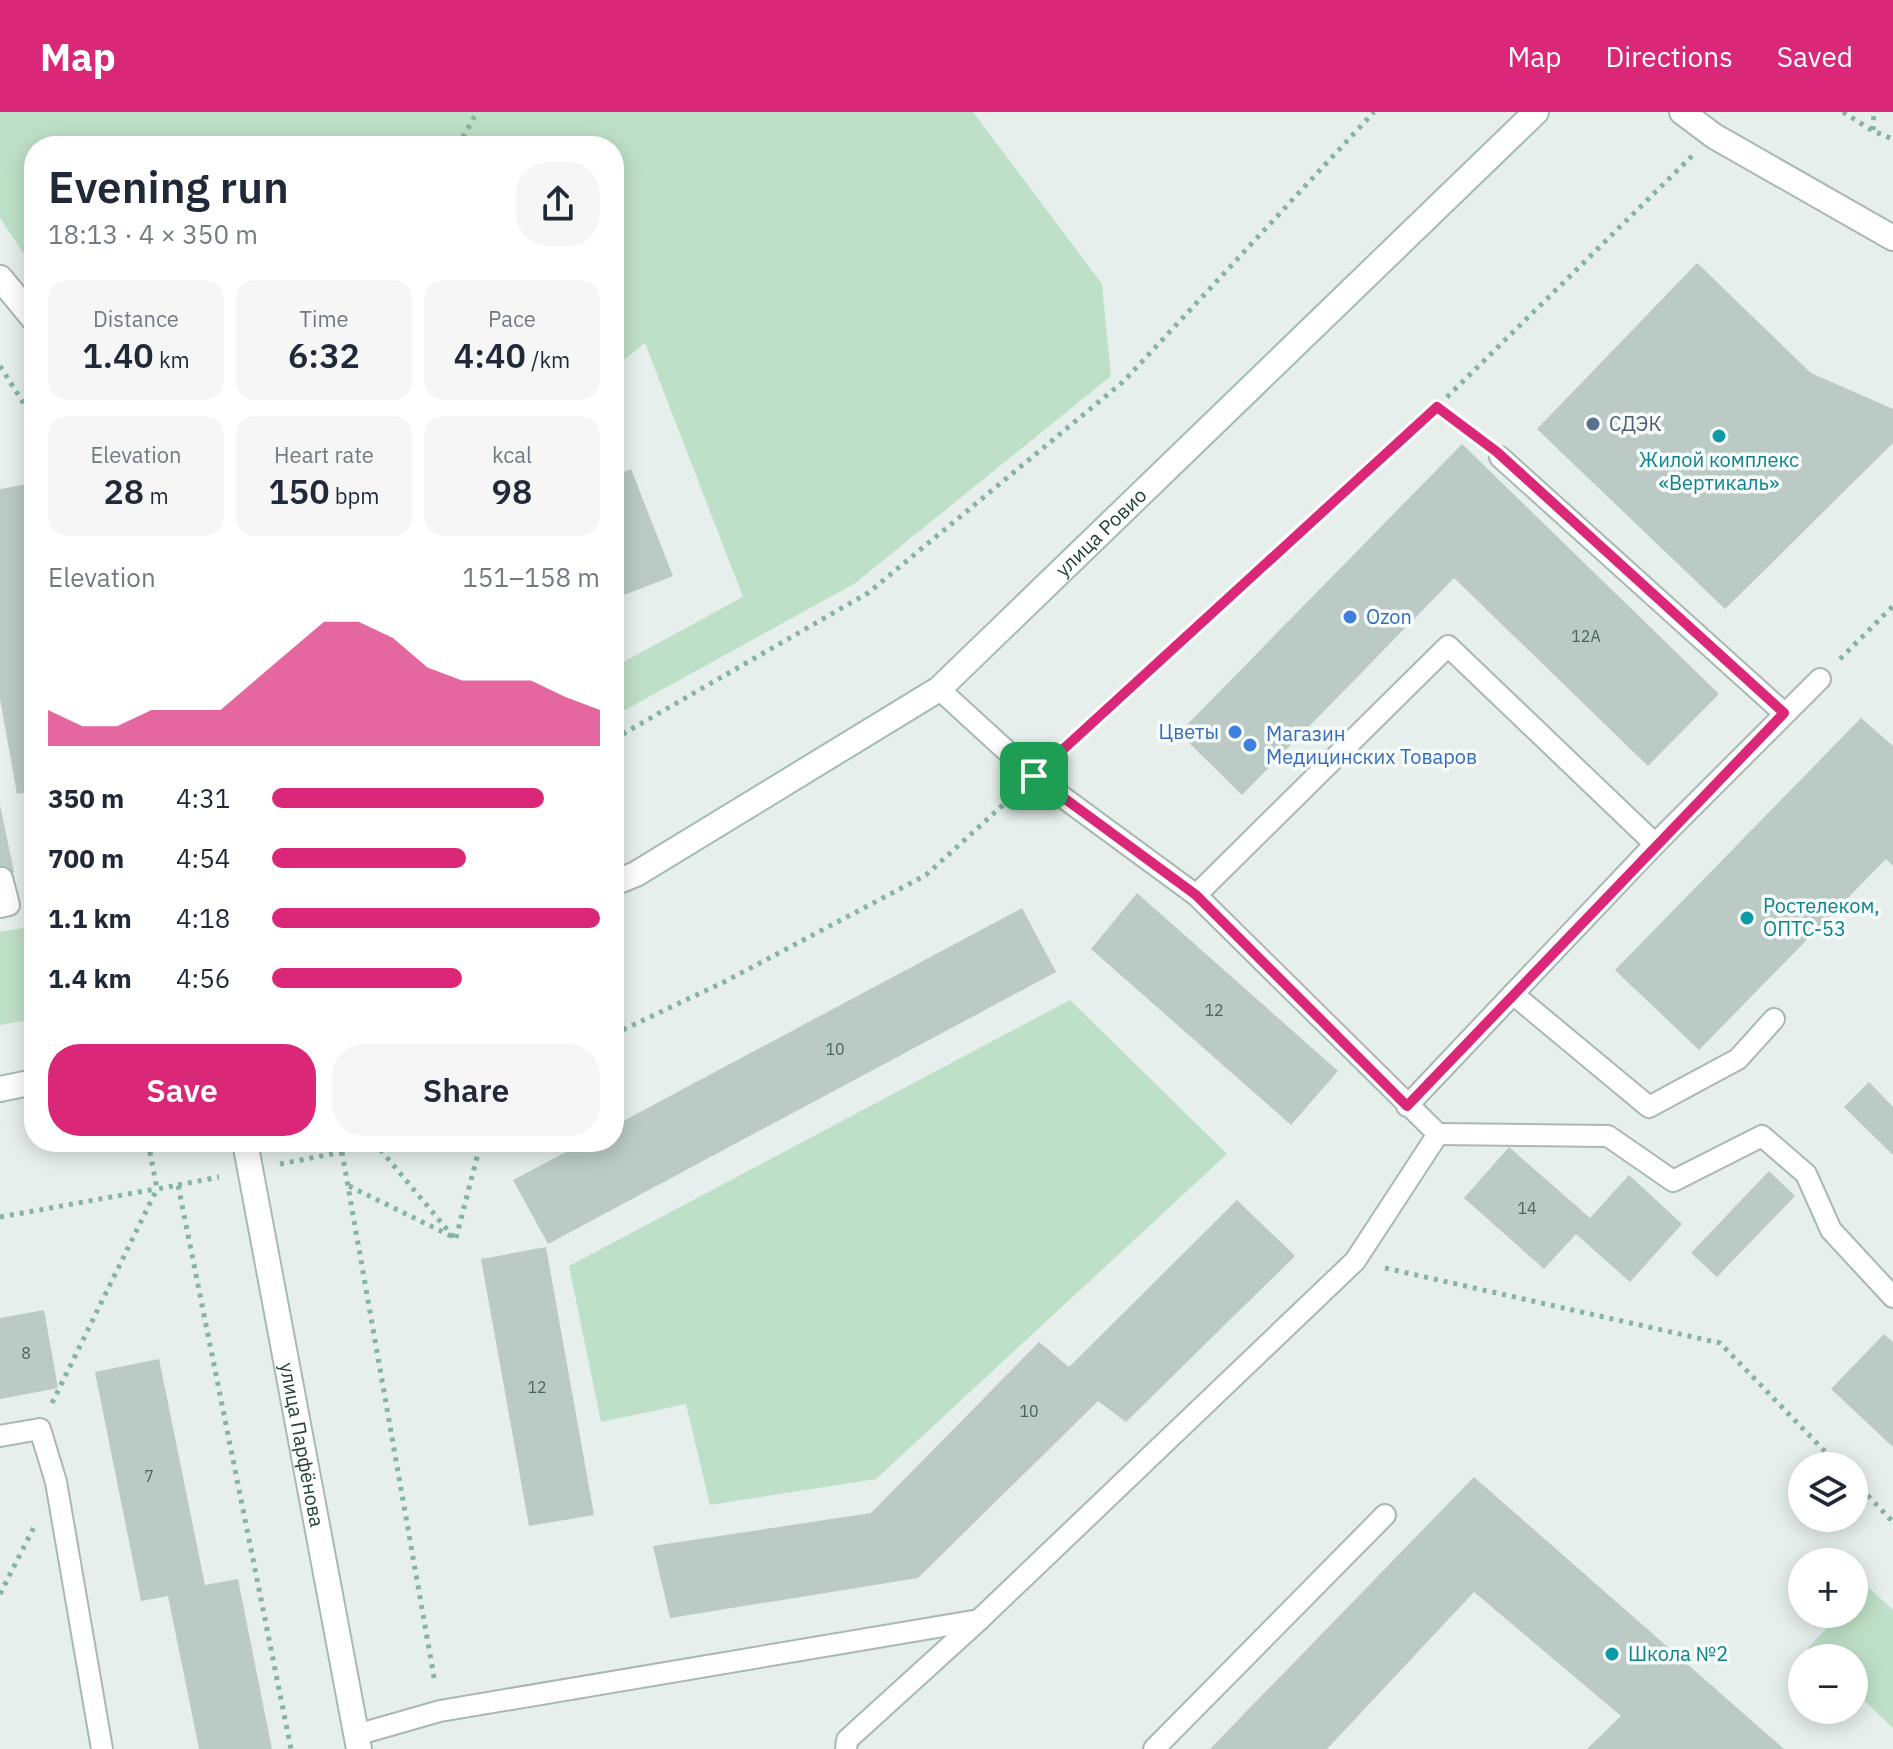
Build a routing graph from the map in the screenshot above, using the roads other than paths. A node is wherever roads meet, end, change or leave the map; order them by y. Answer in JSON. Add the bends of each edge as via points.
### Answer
{"nodes":[{"id":1,"x":1536,"y":112,"type":"edge"},
{"id":2,"x":1682,"y":112,"type":"edge"},
{"id":3,"x":1893,"y":238,"type":"edge"},
{"id":4,"x":0,"y":278,"type":"edge"},
{"id":5,"x":24,"y":307,"type":"edge"},
{"id":6,"x":1500,"y":457,"type":"road end"},
{"id":7,"x":1820,"y":679,"type":"road end"},
{"id":8,"x":939,"y":689,"type":"junction"},
{"id":9,"x":1784,"y":713,"type":"junction"},
{"id":10,"x":1655,"y":844,"type":"junction"},
{"id":11,"x":2,"y":878,"type":"edge"},
{"id":12,"x":624,"y":879,"type":"edge"},
{"id":13,"x":1196,"y":895,"type":"junction"},
{"id":14,"x":0,"y":907,"type":"edge"},
{"id":15,"x":1513,"y":994,"type":"junction"},
{"id":16,"x":1774,"y":1019,"type":"dead end"},
{"id":17,"x":24,"y":1084,"type":"edge"},
{"id":18,"x":0,"y":1089,"type":"edge"},
{"id":19,"x":1407,"y":1106,"type":"junction"},
{"id":20,"x":1438,"y":1134,"type":"junction"},
{"id":21,"x":247,"y":1152,"type":"edge"},
{"id":22,"x":1893,"y":1297,"type":"edge"},
{"id":23,"x":0,"y":1436,"type":"edge"},
{"id":24,"x":1385,"y":1515,"type":"dead end"},
{"id":25,"x":979,"y":1620,"type":"junction"},
{"id":26,"x":357,"y":1742,"type":"edge"},
{"id":27,"x":102,"y":1749,"type":"edge"},
{"id":28,"x":846,"y":1749,"type":"edge"},
{"id":29,"x":1154,"y":1749,"type":"edge"}],
"edges":[{"from":1,"to":8,"type":"main road","name":"улица Ровио"},
{"from":2,"to":3,"type":"main road","via":[[1714,136]]},
{"from":4,"to":5,"type":"main road"},
{"from":6,"to":9,"type":"lane"},
{"from":7,"to":9,"type":"lane"},
{"from":8,"to":12,"type":"main road","name":"улица Ровио"},
{"from":8,"to":13,"type":"lane","via":[[1034,776]]},
{"from":9,"to":10,"type":"lane"},
{"from":10,"to":13,"type":"lane","via":[[1448,646]]},
{"from":10,"to":15,"type":"lane"},
{"from":11,"to":14,"type":"lane","via":[[9,905]]},
{"from":13,"to":19,"type":"lane"},
{"from":15,"to":16,"type":"lane","via":[[1649,1107],[1738,1059]]},
{"from":15,"to":19,"type":"lane"},
{"from":17,"to":18,"type":"main road"},
{"from":19,"to":20,"type":"lane"},
{"from":20,"to":22,"type":"lane","via":[[1608,1136],[1673,1181],[1762,1136],[1806,1174],[1831,1230]]},
{"from":20,"to":25,"type":"lane","via":[[1355,1261]]},
{"from":21,"to":26,"type":"main road","name":"улица Парфёнова"},
{"from":23,"to":27,"type":"lane","via":[[40,1429],[56,1482]]},
{"from":24,"to":29,"type":"lane"},
{"from":25,"to":26,"type":"lane","via":[[440,1711]]},
{"from":25,"to":28,"type":"lane","via":[[847,1740]]}]}
